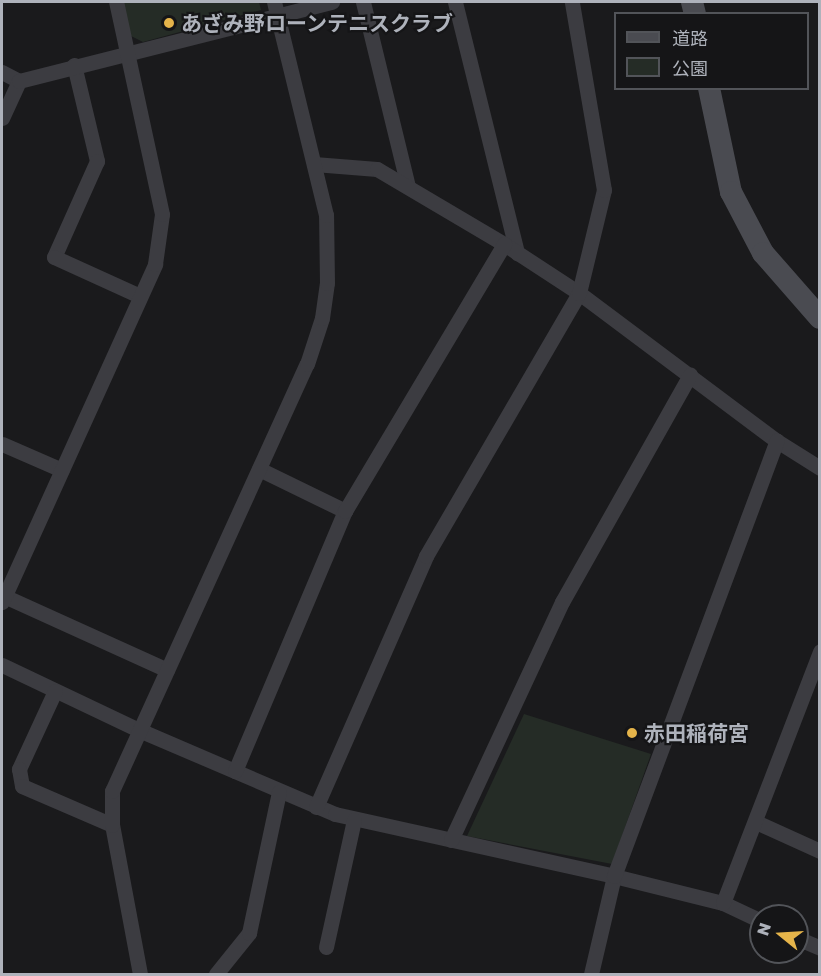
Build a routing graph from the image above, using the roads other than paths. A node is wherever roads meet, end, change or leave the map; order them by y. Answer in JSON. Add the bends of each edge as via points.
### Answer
{"nodes":[{"id":1,"x":116,"y":2,"type":"edge"},
{"id":2,"x":332,"y":2,"type":"edge"},
{"id":3,"x":363,"y":2,"type":"edge"},
{"id":4,"x":455,"y":2,"type":"edge"},
{"id":5,"x":572,"y":2,"type":"edge"},
{"id":6,"x":275,"y":8,"type":"edge"},
{"id":7,"x":128,"y":53,"type":"junction"},
{"id":8,"x":74,"y":65,"type":"junction"},
{"id":9,"x":2,"y":72,"type":"edge"},
{"id":10,"x":19,"y":81,"type":"junction"},
{"id":11,"x":709,"y":90,"type":"edge"},
{"id":12,"x":2,"y":118,"type":"edge"},
{"id":13,"x":314,"y":164,"type":"junction"},
{"id":14,"x":408,"y":187,"type":"junction"},
{"id":15,"x":510,"y":248,"type":"junction"},
{"id":16,"x":579,"y":293,"type":"junction"},
{"id":17,"x":140,"y":296,"type":"junction"},
{"id":18,"x":819,"y":318,"type":"edge"},
{"id":19,"x":690,"y":375,"type":"junction"},
{"id":20,"x":777,"y":441,"type":"junction"},
{"id":21,"x":2,"y":444,"type":"edge"},
{"id":22,"x":819,"y":468,"type":"edge"},
{"id":23,"x":259,"y":469,"type":"junction"},
{"id":24,"x":62,"y":470,"type":"junction"},
{"id":25,"x":345,"y":511,"type":"junction"},
{"id":26,"x":3,"y":599,"type":"edge"},
{"id":27,"x":819,"y":651,"type":"edge"},
{"id":28,"x":2,"y":665,"type":"edge"},
{"id":29,"x":167,"y":670,"type":"junction"},
{"id":30,"x":55,"y":691,"type":"junction"},
{"id":31,"x":139,"y":730,"type":"junction"},
{"id":32,"x":235,"y":771,"type":"junction"},
{"id":33,"x":279,"y":792,"type":"junction"},
{"id":34,"x":316,"y":807,"type":"junction"},
{"id":35,"x":354,"y":820,"type":"junction"},
{"id":36,"x":756,"y":822,"type":"junction"},
{"id":37,"x":112,"y":825,"type":"junction"},
{"id":38,"x":451,"y":840,"type":"junction"},
{"id":39,"x":819,"y":851,"type":"edge"},
{"id":40,"x":614,"y":876,"type":"junction"},
{"id":41,"x":723,"y":903,"type":"junction"},
{"id":42,"x":749,"y":915,"type":"edge"},
{"id":43,"x":326,"y":947,"type":"dead end"},
{"id":44,"x":140,"y":975,"type":"edge"},
{"id":45,"x":216,"y":975,"type":"edge"},
{"id":46,"x":591,"y":975,"type":"edge"}],
"edges":[{"from":1,"to":7,"type":"street"},
{"from":2,"to":6,"type":"street"},
{"from":3,"to":14,"type":"street"},
{"from":4,"to":15,"type":"street"},
{"from":5,"to":16,"type":"street","via":[[604,190]]},
{"from":6,"to":7,"type":"street"},
{"from":6,"to":13,"type":"street"},
{"from":7,"to":8,"type":"street"},
{"from":7,"to":17,"type":"street","via":[[162,214],[155,264]]},
{"from":8,"to":10,"type":"street"},
{"from":8,"to":17,"type":"street","via":[[97,161],[54,257]]},
{"from":9,"to":10,"type":"street"},
{"from":10,"to":12,"type":"street"},
{"from":11,"to":18,"type":"street","via":[[731,192],[763,253]]},
{"from":13,"to":14,"type":"street","via":[[376,169]]},
{"from":13,"to":23,"type":"street","via":[[329,243],[322,318],[307,364]]},
{"from":14,"to":15,"type":"street"},
{"from":15,"to":16,"type":"street"},
{"from":15,"to":25,"type":"street"},
{"from":16,"to":19,"type":"street"},
{"from":16,"to":34,"type":"street","via":[[426,556]]},
{"from":17,"to":24,"type":"street"},
{"from":19,"to":20,"type":"street"},
{"from":19,"to":38,"type":"street","via":[[562,602]]},
{"from":20,"to":22,"type":"street"},
{"from":20,"to":40,"type":"street"},
{"from":21,"to":24,"type":"street"},
{"from":23,"to":25,"type":"street"},
{"from":23,"to":29,"type":"street"},
{"from":24,"to":26,"type":"street"},
{"from":25,"to":32,"type":"street"},
{"from":26,"to":29,"type":"street"},
{"from":27,"to":36,"type":"street"},
{"from":28,"to":30,"type":"street"},
{"from":29,"to":31,"type":"street"},
{"from":30,"to":31,"type":"street"},
{"from":30,"to":37,"type":"street","via":[[19,769],[22,786]]},
{"from":31,"to":32,"type":"street"},
{"from":31,"to":37,"type":"street","via":[[112,791]]},
{"from":32,"to":33,"type":"street"},
{"from":33,"to":34,"type":"street"},
{"from":33,"to":45,"type":"street","via":[[249,933]]},
{"from":34,"to":35,"type":"street"},
{"from":35,"to":38,"type":"street"},
{"from":35,"to":43,"type":"street"},
{"from":36,"to":39,"type":"street"},
{"from":36,"to":41,"type":"street"},
{"from":37,"to":44,"type":"street"},
{"from":38,"to":40,"type":"street"},
{"from":40,"to":41,"type":"street"},
{"from":40,"to":46,"type":"street"},
{"from":41,"to":42,"type":"street"}]}
